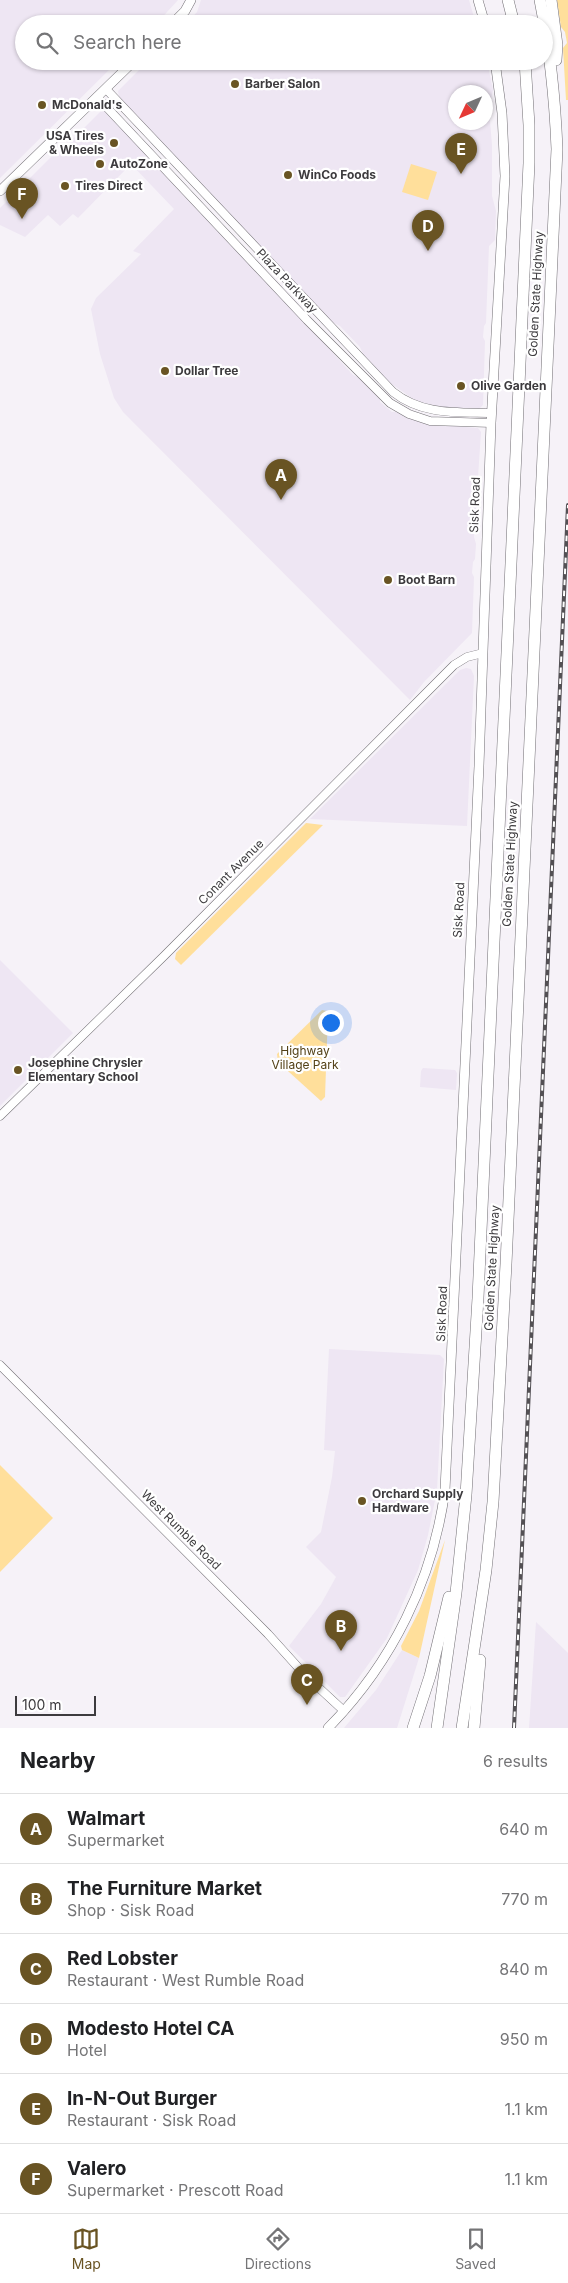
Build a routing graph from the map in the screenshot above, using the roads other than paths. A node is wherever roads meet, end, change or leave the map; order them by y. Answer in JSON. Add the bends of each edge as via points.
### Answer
{"nodes":[{"id":1,"x":191,"y":0,"type":"edge"},
{"id":2,"x":478,"y":0,"type":"edge"},
{"id":3,"x":508,"y":0,"type":"edge"},
{"id":4,"x":514,"y":0,"type":"edge"},
{"id":5,"x":540,"y":0,"type":"edge"},
{"id":6,"x":551,"y":0,"type":"edge"},
{"id":7,"x":180,"y":15,"type":"edge"},
{"id":8,"x":482,"y":15,"type":"edge"},
{"id":9,"x":512,"y":15,"type":"edge"},
{"id":10,"x":517,"y":15,"type":"edge"},
{"id":11,"x":543,"y":15,"type":"edge"},
{"id":12,"x":125,"y":70,"type":"edge"},
{"id":13,"x":496,"y":70,"type":"edge"},
{"id":14,"x":519,"y":70,"type":"edge"},
{"id":15,"x":526,"y":70,"type":"edge"},
{"id":16,"x":552,"y":70,"type":"edge"},
{"id":17,"x":106,"y":89,"type":"junction"},
{"id":18,"x":554,"y":94,"type":"junction"},
{"id":19,"x":97,"y":97,"type":"junction"},
{"id":20,"x":529,"y":163,"type":"junction"},
{"id":21,"x":0,"y":192,"type":"edge"},
{"id":22,"x":491,"y":413,"type":"junction"},
{"id":23,"x":491,"y":423,"type":"junction"},
{"id":24,"x":483,"y":653,"type":"junction"},
{"id":25,"x":0,"y":1116,"type":"edge"},
{"id":26,"x":0,"y":1365,"type":"edge"},
{"id":27,"x":493,"y":1502,"type":"junction"},
{"id":28,"x":464,"y":1524,"type":"junction"},
{"id":29,"x":344,"y":1711,"type":"junction"},
{"id":30,"x":328,"y":1728,"type":"edge"},
{"id":31,"x":413,"y":1728,"type":"edge"},
{"id":32,"x":437,"y":1728,"type":"edge"},
{"id":33,"x":462,"y":1728,"type":"edge"},
{"id":34,"x":474,"y":1728,"type":"edge"}],
"edges":[{"from":1,"to":7,"type":"main road"},
{"from":2,"to":8,"type":"main road"},
{"from":3,"to":9,"type":"highway"},
{"from":4,"to":10,"type":"highway"},
{"from":5,"to":11,"type":"highway","name":"Golden State Highway"},
{"from":6,"to":18,"type":"highway","via":[[557,45]]},
{"from":12,"to":17,"type":"main road"},
{"from":13,"to":22,"type":"main road","name":"Sisk Road","via":[[505,176]]},
{"from":14,"to":20,"type":"highway"},
{"from":15,"to":20,"type":"highway","name":"Golden State Highway"},
{"from":16,"to":18,"type":"highway","name":"Golden State Highway"},
{"from":17,"to":19,"type":"main road"},
{"from":17,"to":22,"type":"street","name":"Plaza Parkway","via":[[393,392],[422,408]]},
{"from":18,"to":27,"type":"highway","name":"Golden State Highway","via":[[557,149]]},
{"from":19,"to":21,"type":"main road"},
{"from":19,"to":23,"type":"street","name":"Plaza Parkway","via":[[307,320],[390,403],[409,414],[430,420]]},
{"from":20,"to":28,"type":"highway","name":"Golden State Highway","via":[[478,1288]]},
{"from":22,"to":23,"type":"main road","name":"Sisk Road"},
{"from":23,"to":24,"type":"main road","name":"Sisk Road"},
{"from":24,"to":25,"type":"street","name":"Conant Avenue","via":[[466,657],[454,665]]},
{"from":24,"to":29,"type":"main road","name":"Sisk Road","via":[[445,1490],[432,1554],[413,1604],[386,1656]]},
{"from":26,"to":29,"type":"street","name":"West Rumble Road"},
{"from":27,"to":33,"type":"highway","name":"Golden State Highway"},
{"from":27,"to":34,"type":"highway","via":[[491,1571]]},
{"from":28,"to":31,"type":"highway","via":[[430,1676]]},
{"from":28,"to":32,"type":"highway","name":"Golden State Highway"},
{"from":29,"to":30,"type":"main road","name":"Sisk Road"}]}
